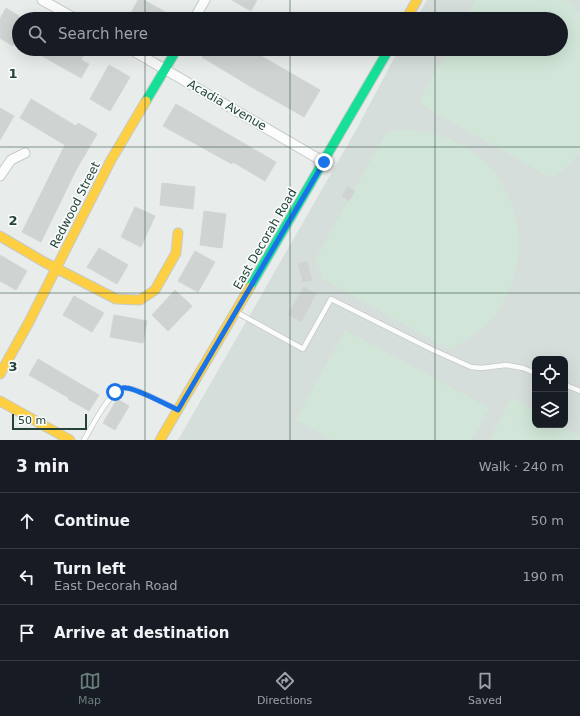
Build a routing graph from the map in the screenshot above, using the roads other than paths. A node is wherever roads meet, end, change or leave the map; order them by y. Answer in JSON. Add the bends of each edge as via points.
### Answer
{"nodes":[{"id":1,"x":42,"y":0,"type":"edge"},
{"id":2,"x":205,"y":0,"type":"edge"},
{"id":3,"x":417,"y":0,"type":"edge"},
{"id":4,"x":63,"y":12,"type":"edge"},
{"id":5,"x":198,"y":12,"type":"edge"},
{"id":6,"x":410,"y":12,"type":"edge"},
{"id":7,"x":143,"y":56,"type":"edge"},
{"id":8,"x":173,"y":56,"type":"edge"},
{"id":9,"x":385,"y":56,"type":"edge"},
{"id":10,"x":165,"y":68,"type":"junction"},
{"id":11,"x":25,"y":153,"type":"dead end"},
{"id":12,"x":324,"y":162,"type":"junction"},
{"id":13,"x":0,"y":176,"type":"edge"},
{"id":14,"x":178,"y":233,"type":"dead end"},
{"id":15,"x":0,"y":236,"type":"edge"},
{"id":16,"x":56,"y":268,"type":"junction"},
{"id":17,"x":236,"y":312,"type":"junction"},
{"id":18,"x":532,"y":372,"type":"edge"},
{"id":19,"x":0,"y":374,"type":"edge"},
{"id":20,"x":568,"y":386,"type":"edge"},
{"id":21,"x":580,"y":391,"type":"edge"},
{"id":22,"x":0,"y":401,"type":"edge"},
{"id":23,"x":178,"y":410,"type":"junction"},
{"id":24,"x":70,"y":440,"type":"edge"},
{"id":25,"x":84,"y":440,"type":"edge"},
{"id":26,"x":160,"y":440,"type":"edge"}],
"edges":[{"from":1,"to":4,"type":"street"},
{"from":2,"to":5,"type":"street"},
{"from":3,"to":6,"type":"street"},
{"from":7,"to":10,"type":"street","name":"Acadia Avenue"},
{"from":8,"to":10,"type":"street","name":"Redwood Street"},
{"from":9,"to":12,"type":"street","name":"East Decorah Road"},
{"from":10,"to":12,"type":"street","name":"Acadia Avenue"},
{"from":10,"to":16,"type":"street","name":"Redwood Street","via":[[111,160]]},
{"from":11,"to":13,"type":"street","via":[[11,160]]},
{"from":12,"to":17,"type":"street","name":"East Decorah Road"},
{"from":14,"to":16,"type":"street","via":[[176,253],[155,290],[140,300],[116,298]]},
{"from":15,"to":16,"type":"street"},
{"from":16,"to":19,"type":"street","name":"Redwood Street","via":[[30,322]]},
{"from":17,"to":18,"type":"lane","via":[[303,350],[331,299],[471,367],[506,365]]},
{"from":17,"to":23,"type":"street","name":"East Decorah Road"},
{"from":20,"to":21,"type":"lane"},
{"from":22,"to":24,"type":"street"},
{"from":23,"to":25,"type":"lane","via":[[135,390],[120,389],[109,399]]},
{"from":23,"to":26,"type":"street","name":"East Decorah Road"}]}
